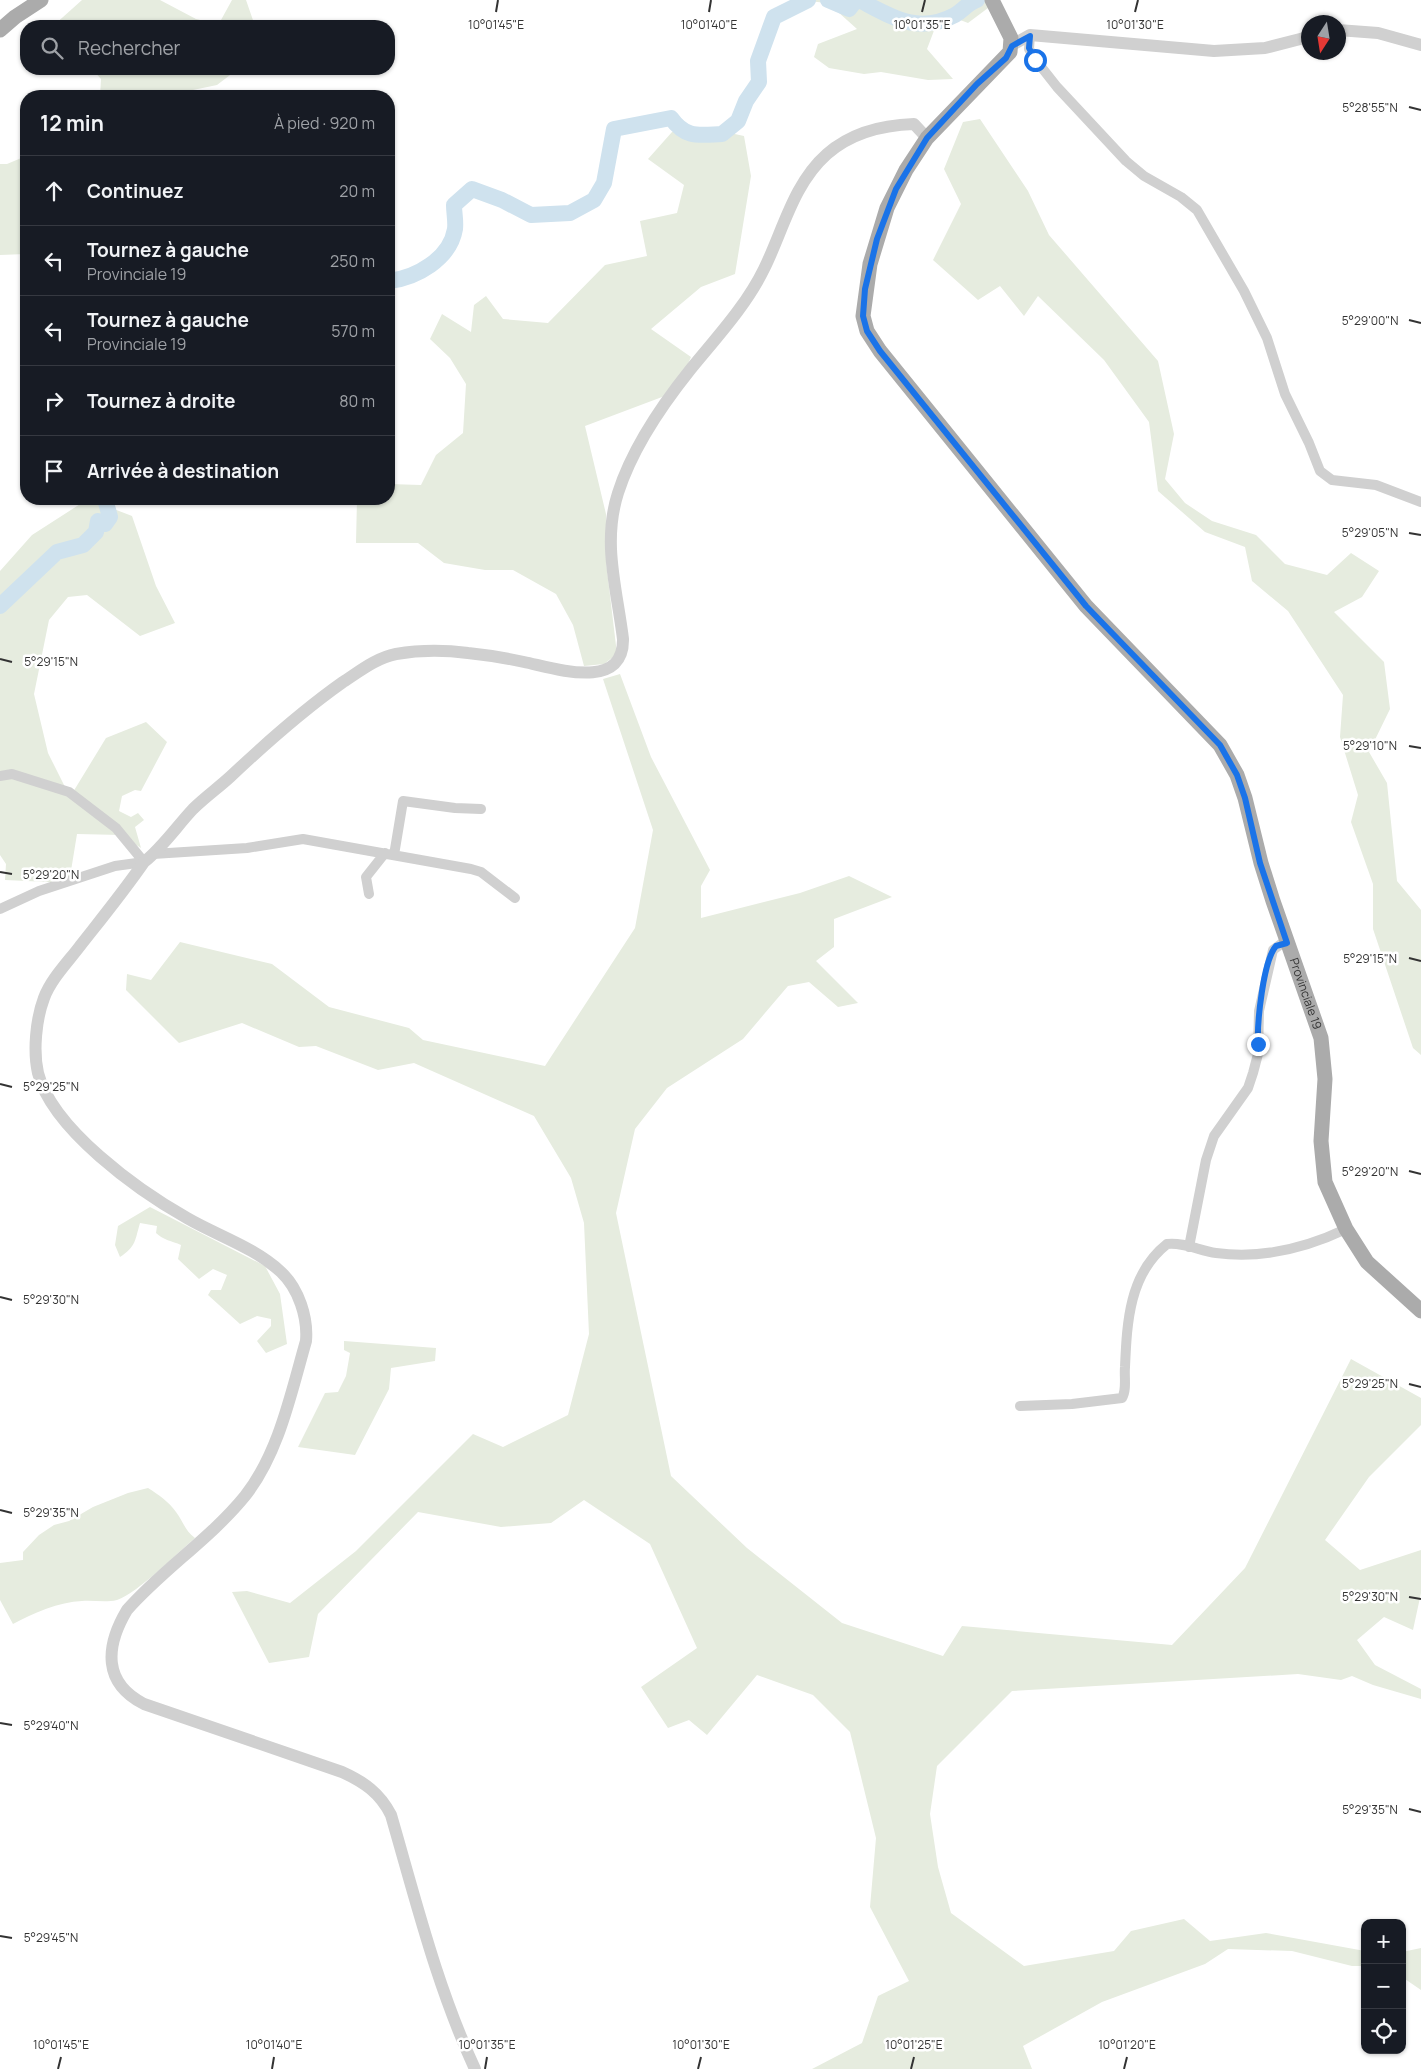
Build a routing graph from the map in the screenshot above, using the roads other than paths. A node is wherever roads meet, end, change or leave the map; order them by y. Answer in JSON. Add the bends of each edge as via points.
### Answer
{"nodes":[{"id":1,"x":41,"y":0,"type":"edge"},
{"id":2,"x":992,"y":0,"type":"edge"},
{"id":3,"x":0,"y":30,"type":"edge"},
{"id":4,"x":1346,"y":31,"type":"edge"},
{"id":5,"x":1030,"y":36,"type":"junction"},
{"id":6,"x":1301,"y":39,"type":"edge"},
{"id":7,"x":1421,"y":45,"type":"edge"},
{"id":8,"x":1012,"y":46,"type":"junction"},
{"id":9,"x":927,"y":138,"type":"junction"},
{"id":10,"x":1421,"y":502,"type":"edge"},
{"id":11,"x":0,"y":776,"type":"edge"},
{"id":12,"x":481,"y":809,"type":"dead end"},
{"id":13,"x":389,"y":854,"type":"junction"},
{"id":14,"x":149,"y":858,"type":"junction"},
{"id":15,"x":369,"y":894,"type":"dead end"},
{"id":16,"x":515,"y":898,"type":"dead end"},
{"id":17,"x":0,"y":909,"type":"edge"},
{"id":18,"x":1287,"y":943,"type":"junction"},
{"id":19,"x":1346,"y":1229,"type":"junction"},
{"id":20,"x":1189,"y":1246,"type":"junction"},
{"id":21,"x":1421,"y":1310,"type":"edge"},
{"id":22,"x":1020,"y":1406,"type":"dead end"},
{"id":23,"x":475,"y":2069,"type":"edge"}],
"edges":[{"from":1,"to":3,"type":"main road","via":[[14,16]]},
{"from":2,"to":8,"type":"main road"},
{"from":4,"to":7,"type":"street","via":[[1378,33]]},
{"from":5,"to":6,"type":"street","via":[[1214,51],[1265,48]]},
{"from":5,"to":8,"type":"street"},
{"from":5,"to":10,"type":"street","via":[[1029,48],[1035,60],[1126,161],[1197,210],[1267,338],[1285,394],[1320,471],[1332,480],[1376,485]]},
{"from":8,"to":9,"type":"main road","name":"Provinciale 19","via":[[1006,58]]},
{"from":9,"to":14,"type":"street","via":[[914,124],[900,125],[854,135],[825,155],[798,191],[756,285],[670,397],[641,443],[617,494],[610,535],[610,561],[623,639],[620,658],[602,670],[574,673],[467,652],[413,652],[377,660],[281,728],[210,792]]},
{"from":9,"to":18,"type":"main road","name":"Provinciale 19","via":[[896,189],[877,239],[865,289],[863,316],[867,331],[1086,606],[1220,745],[1237,775],[1245,798],[1260,863]]},
{"from":11,"to":14,"type":"street","via":[[12,774],[69,792]]},
{"from":12,"to":13,"type":"street","via":[[403,801]]},
{"from":13,"to":14,"type":"street","via":[[303,839]]},
{"from":13,"to":15,"type":"street","via":[[366,877]]},
{"from":13,"to":16,"type":"street","via":[[481,872]]},
{"from":14,"to":17,"type":"street","via":[[39,891]]},
{"from":14,"to":23,"type":"street","via":[[43,999],[37,1035],[38,1073],[69,1125],[108,1162],[165,1205],[261,1256],[283,1273],[299,1301],[307,1328],[278,1433],[258,1476],[226,1516],[127,1610],[114,1642],[113,1672],[125,1692],[144,1704],[342,1772],[358,1779],[379,1796],[391,1815],[432,1960]]},
{"from":18,"to":19,"type":"main road","name":"Provinciale 19","via":[[1321,1038],[1325,1079],[1321,1141],[1323,1172]]},
{"from":18,"to":20,"type":"street","via":[[1273,950],[1259,1011],[1254,1073],[1248,1088],[1211,1143]]},
{"from":19,"to":20,"type":"street","via":[[1330,1237],[1271,1254],[1219,1254]]},
{"from":19,"to":21,"type":"main road","name":"Provinciale 19","via":[[1366,1262]]},
{"from":20,"to":22,"type":"street","via":[[1167,1244],[1146,1264],[1138,1277],[1131,1306],[1122,1398]]}]}
